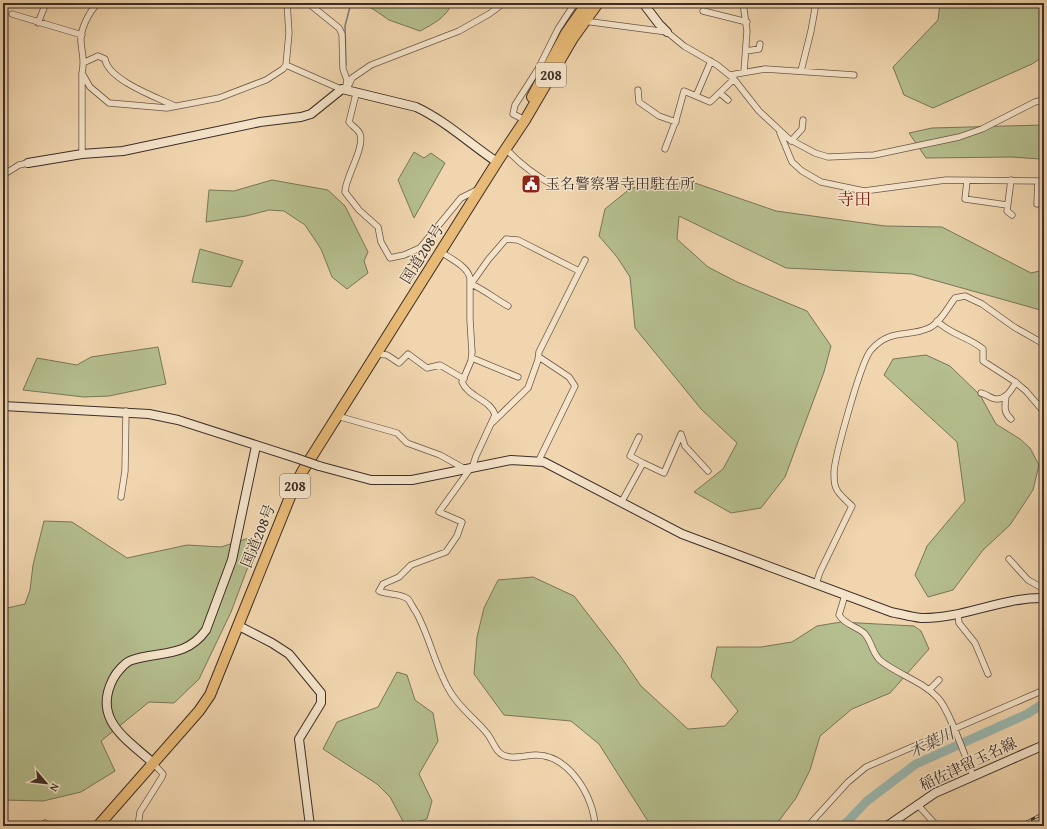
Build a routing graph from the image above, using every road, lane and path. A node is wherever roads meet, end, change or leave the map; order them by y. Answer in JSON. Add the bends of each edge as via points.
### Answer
{"nodes":[{"id":1,"x":46,"y":3,"type":"edge"},
{"id":2,"x":98,"y":3,"type":"edge"},
{"id":3,"x":287,"y":3,"type":"edge"},
{"id":4,"x":308,"y":3,"type":"edge"},
{"id":5,"x":504,"y":3,"type":"edge"},
{"id":6,"x":575,"y":3,"type":"edge"},
{"id":7,"x":588,"y":3,"type":"edge"},
{"id":8,"x":598,"y":3,"type":"edge"},
{"id":9,"x":743,"y":3,"type":"edge"},
{"id":10,"x":816,"y":3,"type":"edge"},
{"id":11,"x":645,"y":4,"type":"edge"},
{"id":12,"x":703,"y":11,"type":"dead end"},
{"id":13,"x":12,"y":14,"type":"dead end"},
{"id":14,"x":583,"y":21,"type":"junction"},
{"id":15,"x":747,"y":22,"type":"junction"},
{"id":16,"x":38,"y":23,"type":"junction"},
{"id":17,"x":562,"y":31,"type":"junction"},
{"id":18,"x":667,"y":32,"type":"junction"},
{"id":19,"x":82,"y":36,"type":"junction"},
{"id":20,"x":760,"y":44,"type":"dead end"},
{"id":21,"x":746,"y":51,"type":"junction"},
{"id":22,"x":711,"y":61,"type":"junction"},
{"id":23,"x":85,"y":62,"type":"junction"},
{"id":24,"x":286,"y":65,"type":"junction"},
{"id":25,"x":800,"y":71,"type":"junction"},
{"id":26,"x":744,"y":72,"type":"junction"},
{"id":27,"x":82,"y":73,"type":"junction"},
{"id":28,"x":854,"y":75,"type":"dead end"},
{"id":29,"x":732,"y":77,"type":"junction"},
{"id":30,"x":638,"y":90,"type":"dead end"},
{"id":31,"x":345,"y":91,"type":"junction"},
{"id":32,"x":720,"y":93,"type":"junction"},
{"id":33,"x":356,"y":94,"type":"junction"},
{"id":34,"x":696,"y":96,"type":"junction"},
{"id":35,"x":728,"y":100,"type":"dead end"},
{"id":36,"x":1044,"y":100,"type":"edge"},
{"id":37,"x":176,"y":106,"type":"junction"},
{"id":38,"x":803,"y":120,"type":"dead end"},
{"id":39,"x":676,"y":122,"type":"junction"},
{"id":40,"x":779,"y":131,"type":"junction"},
{"id":41,"x":791,"y":141,"type":"junction"},
{"id":42,"x":665,"y":148,"type":"dead end"},
{"id":43,"x":506,"y":149,"type":"junction"},
{"id":44,"x":82,"y":154,"type":"junction"},
{"id":45,"x":497,"y":162,"type":"junction"},
{"id":46,"x":27,"y":165,"type":"joint"},
{"id":47,"x":3,"y":175,"type":"edge"},
{"id":48,"x":1011,"y":180,"type":"junction"},
{"id":49,"x":967,"y":181,"type":"junction"},
{"id":50,"x":1041,"y":181,"type":"edge"},
{"id":51,"x":555,"y":186,"type":"dead end"},
{"id":52,"x":481,"y":188,"type":"junction"},
{"id":53,"x":1037,"y":204,"type":"dead end"},
{"id":54,"x":1008,"y":205,"type":"junction"},
{"id":55,"x":1012,"y":214,"type":"dead end"},
{"id":56,"x":441,"y":252,"type":"junction"},
{"id":57,"x":585,"y":260,"type":"dead end"},
{"id":58,"x":579,"y":271,"type":"junction"},
{"id":59,"x":471,"y":284,"type":"junction"},
{"id":60,"x":508,"y":306,"type":"dead end"},
{"id":61,"x":937,"y":321,"type":"junction"},
{"id":62,"x":1044,"y":344,"type":"edge"},
{"id":63,"x":376,"y":354,"type":"junction"},
{"id":64,"x":538,"y":357,"type":"junction"},
{"id":65,"x":472,"y":358,"type":"junction"},
{"id":66,"x":518,"y":377,"type":"dead end"},
{"id":67,"x":464,"y":379,"type":"junction"},
{"id":68,"x":1016,"y":382,"type":"junction"},
{"id":69,"x":981,"y":393,"type":"dead end"},
{"id":70,"x":1006,"y":396,"type":"junction"},
{"id":71,"x":3,"y":406,"type":"edge"},
{"id":72,"x":126,"y":412,"type":"junction"},
{"id":73,"x":1044,"y":412,"type":"edge"},
{"id":74,"x":337,"y":416,"type":"junction"},
{"id":75,"x":1011,"y":419,"type":"dead end"},
{"id":76,"x":493,"y":422,"type":"junction"},
{"id":77,"x":639,"y":437,"type":"dead end"},
{"id":78,"x":256,"y":446,"type":"junction"},
{"id":79,"x":538,"y":462,"type":"junction"},
{"id":80,"x":643,"y":463,"type":"junction"},
{"id":81,"x":469,"y":469,"type":"junction"},
{"id":82,"x":708,"y":471,"type":"dead end"},
{"id":83,"x":121,"y":497,"type":"dead end"},
{"id":84,"x":621,"y":503,"type":"junction"},
{"id":85,"x":1009,"y":559,"type":"dead end"},
{"id":86,"x":816,"y":584,"type":"junction"},
{"id":87,"x":1044,"y":589,"type":"edge"},
{"id":88,"x":845,"y":595,"type":"junction"},
{"id":89,"x":1044,"y":598,"type":"edge"},
{"id":90,"x":958,"y":614,"type":"junction"},
{"id":91,"x":239,"y":626,"type":"junction"},
{"id":92,"x":988,"y":674,"type":"dead end"},
{"id":93,"x":939,"y":680,"type":"dead end"},
{"id":94,"x":929,"y":690,"type":"junction"},
{"id":95,"x":1044,"y":690,"type":"edge"},
{"id":96,"x":953,"y":728,"type":"junction"},
{"id":97,"x":1044,"y":745,"type":"edge"},
{"id":98,"x":153,"y":763,"type":"junction"},
{"id":99,"x":971,"y":772,"type":"junction"},
{"id":100,"x":917,"y":804,"type":"junction"},
{"id":101,"x":98,"y":826,"type":"edge"},
{"id":102,"x":138,"y":826,"type":"edge"},
{"id":103,"x":310,"y":826,"type":"edge"},
{"id":104,"x":595,"y":826,"type":"edge"},
{"id":105,"x":808,"y":826,"type":"edge"},
{"id":106,"x":887,"y":826,"type":"edge"},
{"id":107,"x":937,"y":826,"type":"edge"}],
"edges":[{"from":1,"to":16,"type":"street"},
{"from":2,"to":19,"type":"street","via":[[92,9]]},
{"from":3,"to":24,"type":"street","via":[[289,33]]},
{"from":4,"to":31,"type":"street","via":[[339,28],[342,34],[343,69],[347,80]]},
{"from":5,"to":31,"type":"street","via":[[458,31],[371,65],[352,78]]},
{"from":6,"to":17,"type":"street"},
{"from":7,"to":17,"type":"highway","name":"国道208号","number":"208"},
{"from":8,"to":14,"type":"highway","name":"国道208号","number":"208"},
{"from":9,"to":15,"type":"street"},
{"from":10,"to":25,"type":"street","via":[[812,31]]},
{"from":11,"to":18,"type":"street"},
{"from":12,"to":15,"type":"street"},
{"from":13,"to":16,"type":"street"},
{"from":14,"to":18,"type":"street"},
{"from":14,"to":43,"type":"highway","name":"国道208号","number":"208"},
{"from":15,"to":21,"type":"street"},
{"from":16,"to":19,"type":"street"},
{"from":17,"to":43,"type":"highway","name":"国道208号","number":"208"},
{"from":18,"to":22,"type":"street","via":[[684,46]]},
{"from":19,"to":23,"type":"street"},
{"from":20,"to":21,"type":"street","via":[[759,50]]},
{"from":21,"to":26,"type":"street"},
{"from":22,"to":29,"type":"street"},
{"from":22,"to":34,"type":"street"},
{"from":23,"to":27,"type":"street"},
{"from":23,"to":37,"type":"street","via":[[98,56],[125,82]]},
{"from":24,"to":31,"type":"street"},
{"from":24,"to":37,"type":"street","via":[[266,80],[219,98]]},
{"from":25,"to":26,"type":"street","via":[[765,68]]},
{"from":25,"to":28,"type":"street"},
{"from":26,"to":29,"type":"street"},
{"from":27,"to":37,"type":"street","via":[[90,87],[109,103],[167,108]]},
{"from":27,"to":44,"type":"street"},
{"from":29,"to":32,"type":"street"},
{"from":29,"to":40,"type":"street"},
{"from":30,"to":39,"type":"street","via":[[639,102],[659,116]]},
{"from":31,"to":33,"type":"street"},
{"from":31,"to":44,"type":"street","via":[[311,114],[123,151]]},
{"from":32,"to":34,"type":"street","via":[[710,102]]},
{"from":32,"to":35,"type":"street"},
{"from":33,"to":45,"type":"street","via":[[416,107],[461,134]]},
{"from":33,"to":52,"type":"street","via":[[349,122],[359,132],[360,139],[345,192],[359,210],[378,227],[381,242],[390,258],[420,248],[461,198]]},
{"from":34,"to":39,"type":"street","via":[[684,91]]},
{"from":36,"to":41,"type":"street","via":[[1020,108],[973,133],[874,155],[828,157]]},
{"from":38,"to":41,"type":"street","via":[[802,128]]},
{"from":39,"to":42,"type":"street"},
{"from":40,"to":41,"type":"street"},
{"from":40,"to":49,"type":"street","via":[[792,162],[821,182],[864,191],[946,180]]},
{"from":43,"to":45,"type":"highway","name":"国道208号","number":"208"},
{"from":43,"to":51,"type":"street","via":[[523,167]]},
{"from":44,"to":46,"type":"street"},
{"from":45,"to":52,"type":"highway","name":"国道208号","number":"208"},
{"from":46,"to":47,"type":"street","via":[[19,165]]},
{"from":48,"to":49,"type":"street"},
{"from":48,"to":50,"type":"street"},
{"from":48,"to":54,"type":"street"},
{"from":49,"to":54,"type":"street","via":[[965,198]]},
{"from":50,"to":53,"type":"street"},
{"from":52,"to":56,"type":"highway","name":"国道208号","number":"208"},
{"from":54,"to":55,"type":"street","via":[[1006,211]]},
{"from":56,"to":59,"type":"street","via":[[467,270]]},
{"from":56,"to":63,"type":"highway","name":"国道208号","number":"208"},
{"from":57,"to":58,"type":"street"},
{"from":58,"to":59,"type":"street","via":[[518,240],[506,239]]},
{"from":58,"to":64,"type":"street"},
{"from":59,"to":60,"type":"street","via":[[484,289],[496,300]]},
{"from":59,"to":65,"type":"street"},
{"from":61,"to":62,"type":"street","via":[[955,298],[965,296]]},
{"from":61,"to":68,"type":"street","via":[[945,329],[974,342],[983,349],[983,361]]},
{"from":61,"to":86,"type":"street","via":[[930,327],[914,332],[891,334],[870,350],[841,437],[834,472],[836,488],[852,506]]},
{"from":63,"to":67,"type":"street","via":[[387,356],[399,363],[408,354],[427,368],[440,364]]},
{"from":63,"to":74,"type":"highway","name":"国道208号","number":"208"},
{"from":64,"to":76,"type":"street","via":[[528,388]]},
{"from":64,"to":79,"type":"street","via":[[569,377],[575,386]]},
{"from":65,"to":66,"type":"street"},
{"from":65,"to":67,"type":"street"},
{"from":67,"to":76,"type":"street","via":[[462,382],[467,389],[494,412]]},
{"from":68,"to":70,"type":"street"},
{"from":68,"to":73,"type":"street"},
{"from":69,"to":70,"type":"street","via":[[996,399]]},
{"from":70,"to":75,"type":"street","via":[[1004,410]]},
{"from":71,"to":72,"type":"street"},
{"from":72,"to":78,"type":"street","via":[[178,420]]},
{"from":72,"to":83,"type":"street","via":[[125,471]]},
{"from":74,"to":81,"type":"street","via":[[397,433],[407,443],[440,454]]},
{"from":74,"to":91,"type":"highway","name":"国道208号","number":"208","via":[[292,492]]},
{"from":76,"to":81,"type":"street"},
{"from":77,"to":80,"type":"street","via":[[630,456]]},
{"from":78,"to":81,"type":"street","bridge":true,"via":[[371,480],[412,480]]},
{"from":78,"to":98,"type":"street","via":[[232,560],[206,630],[199,640],[181,651],[130,660],[114,676],[109,687],[106,699],[107,713],[113,726]]},
{"from":79,"to":81,"type":"street","via":[[511,460]]},
{"from":79,"to":84,"type":"street","via":[[544,462]]},
{"from":80,"to":82,"type":"street","via":[[664,473],[681,434],[685,446]]},
{"from":80,"to":84,"type":"street"},
{"from":81,"to":104,"type":"street","via":[[439,512],[462,522],[452,544],[446,552],[411,565],[398,577],[383,584],[379,591],[402,596],[408,600],[421,621],[450,692],[485,731],[499,752],[509,756],[542,756],[564,766],[588,794],[595,816]]},
{"from":84,"to":86,"type":"street","via":[[682,534]]},
{"from":85,"to":87,"type":"street","via":[[1028,580]]},
{"from":86,"to":88,"type":"street"},
{"from":88,"to":90,"type":"street","via":[[891,612],[921,618]]},
{"from":88,"to":94,"type":"street","via":[[840,616],[843,621],[864,633],[880,660]]},
{"from":89,"to":90,"type":"street","via":[[1026,598]]},
{"from":90,"to":92,"type":"street","via":[[959,623],[975,643]]},
{"from":91,"to":98,"type":"highway","name":"国道208号","number":"208","via":[[210,695]]},
{"from":91,"to":103,"type":"street","via":[[272,642],[289,654],[321,693],[321,703],[299,740]]},
{"from":93,"to":94,"type":"street"},
{"from":94,"to":96,"type":"street","via":[[939,699]]},
{"from":95,"to":96,"type":"street"},
{"from":96,"to":99,"type":"street"},
{"from":96,"to":105,"type":"street","via":[[866,767],[848,782]]},
{"from":97,"to":99,"type":"street","name":"稲佐津留玉名線"},
{"from":98,"to":101,"type":"highway","name":"国道208号","number":"208"},
{"from":98,"to":102,"type":"street","via":[[162,777],[140,812]]},
{"from":99,"to":100,"type":"street","name":"稲佐津留玉名線"},
{"from":100,"to":106,"type":"street","name":"稲佐津留玉名線"},
{"from":100,"to":107,"type":"street"}]}
